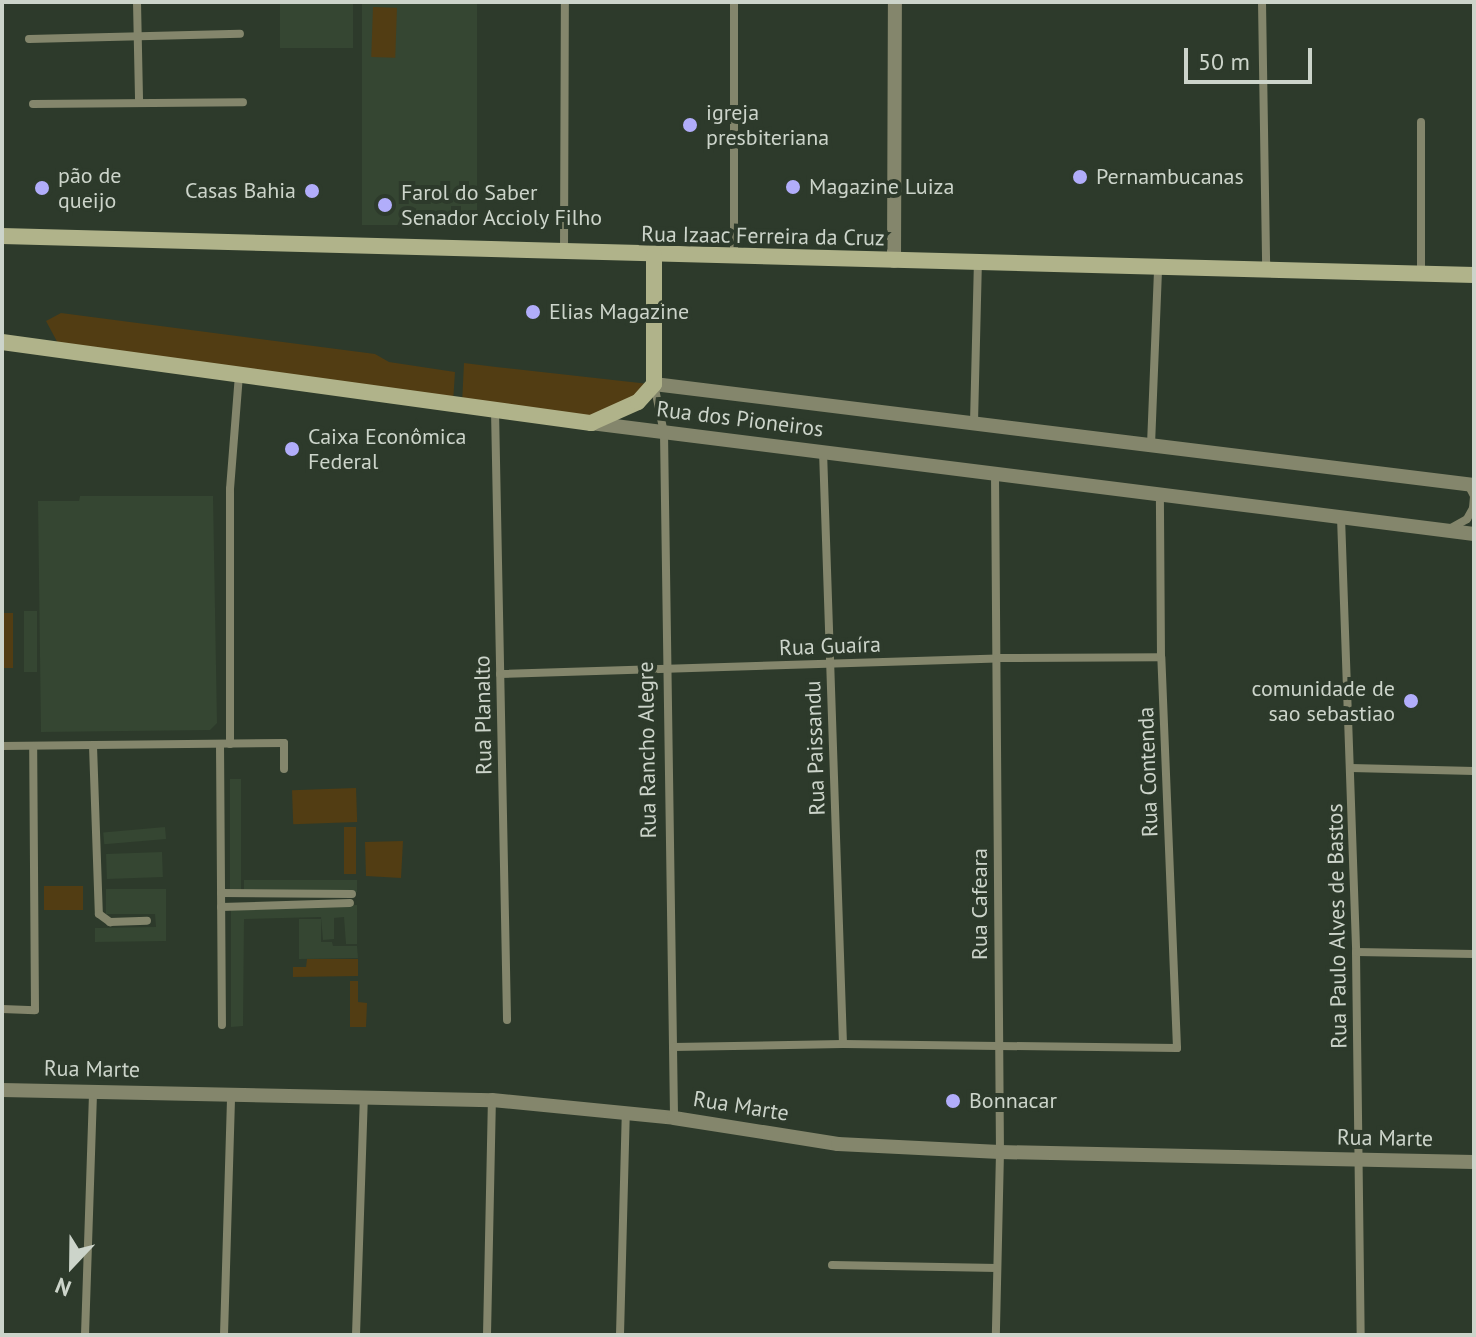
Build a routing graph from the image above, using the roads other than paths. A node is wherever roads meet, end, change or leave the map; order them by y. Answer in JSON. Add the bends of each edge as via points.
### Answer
{"nodes":[{"id":1,"x":137,"y":2,"type":"edge"},
{"id":2,"x":565,"y":2,"type":"edge"},
{"id":3,"x":734,"y":2,"type":"edge"},
{"id":4,"x":895,"y":2,"type":"edge"},
{"id":5,"x":1262,"y":2,"type":"edge"},
{"id":6,"x":240,"y":34,"type":"dead end"},
{"id":7,"x":138,"y":36,"type":"junction"},
{"id":8,"x":29,"y":39,"type":"dead end"},
{"id":9,"x":139,"y":101,"type":"junction"},
{"id":10,"x":243,"y":102,"type":"dead end"},
{"id":11,"x":33,"y":104,"type":"dead end"},
{"id":12,"x":1421,"y":122,"type":"dead end"},
{"id":13,"x":2,"y":236,"type":"edge"},
{"id":14,"x":564,"y":252,"type":"junction"},
{"id":15,"x":654,"y":255,"type":"junction"},
{"id":16,"x":734,"y":257,"type":"junction"},
{"id":17,"x":894,"y":261,"type":"junction"},
{"id":18,"x":978,"y":263,"type":"junction"},
{"id":19,"x":1158,"y":267,"type":"junction"},
{"id":20,"x":1266,"y":270,"type":"junction"},
{"id":21,"x":1421,"y":274,"type":"junction"},
{"id":22,"x":1474,"y":275,"type":"edge"},
{"id":23,"x":2,"y":342,"type":"edge"},
{"id":24,"x":239,"y":374,"type":"junction"},
{"id":25,"x":654,"y":384,"type":"junction"},
{"id":26,"x":495,"y":409,"type":"junction"},
{"id":27,"x":591,"y":423,"type":"junction"},
{"id":28,"x":974,"y":423,"type":"junction"},
{"id":29,"x":664,"y":433,"type":"junction"},
{"id":30,"x":1151,"y":445,"type":"junction"},
{"id":31,"x":823,"y":451,"type":"junction"},
{"id":32,"x":995,"y":473,"type":"junction"},
{"id":33,"x":1471,"y":485,"type":"edge"},
{"id":34,"x":1160,"y":494,"type":"junction"},
{"id":35,"x":1341,"y":517,"type":"junction"},
{"id":36,"x":1442,"y":530,"type":"junction"},
{"id":37,"x":1474,"y":534,"type":"edge"},
{"id":38,"x":1161,"y":657,"type":"junction"},
{"id":39,"x":997,"y":658,"type":"junction"},
{"id":40,"x":830,"y":663,"type":"junction"},
{"id":41,"x":668,"y":671,"type":"junction"},
{"id":42,"x":500,"y":674,"type":"junction"},
{"id":43,"x":225,"y":744,"type":"junction"},
{"id":44,"x":2,"y":746,"type":"edge"},
{"id":45,"x":33,"y":746,"type":"junction"},
{"id":46,"x":93,"y":746,"type":"junction"},
{"id":47,"x":1351,"y":768,"type":"junction"},
{"id":48,"x":284,"y":769,"type":"dead end"},
{"id":49,"x":1474,"y":771,"type":"edge"},
{"id":50,"x":221,"y":893,"type":"junction"},
{"id":51,"x":221,"y":907,"type":"junction"},
{"id":52,"x":147,"y":921,"type":"dead end"},
{"id":53,"x":1356,"y":952,"type":"junction"},
{"id":54,"x":1474,"y":954,"type":"edge"},
{"id":55,"x":2,"y":1009,"type":"edge"},
{"id":56,"x":507,"y":1020,"type":"dead end"},
{"id":57,"x":222,"y":1025,"type":"dead end"},
{"id":58,"x":843,"y":1044,"type":"junction"},
{"id":59,"x":999,"y":1046,"type":"junction"},
{"id":60,"x":673,"y":1047,"type":"junction"},
{"id":61,"x":2,"y":1090,"type":"edge"},
{"id":62,"x":93,"y":1091,"type":"junction"},
{"id":63,"x":231,"y":1094,"type":"junction"},
{"id":64,"x":364,"y":1096,"type":"junction"},
{"id":65,"x":492,"y":1100,"type":"junction"},
{"id":66,"x":626,"y":1112,"type":"junction"},
{"id":67,"x":674,"y":1118,"type":"junction"},
{"id":68,"x":1000,"y":1152,"type":"junction"},
{"id":69,"x":1361,"y":1160,"type":"junction"},
{"id":70,"x":1474,"y":1162,"type":"edge"},
{"id":71,"x":832,"y":1265,"type":"dead end"},
{"id":72,"x":997,"y":1268,"type":"junction"},
{"id":73,"x":85,"y":1335,"type":"edge"},
{"id":74,"x":224,"y":1335,"type":"edge"},
{"id":75,"x":356,"y":1335,"type":"edge"},
{"id":76,"x":487,"y":1335,"type":"edge"},
{"id":77,"x":620,"y":1335,"type":"edge"},
{"id":78,"x":996,"y":1335,"type":"edge"},
{"id":79,"x":1361,"y":1335,"type":"edge"}],
"edges":[{"from":1,"to":7,"type":"street"},
{"from":2,"to":14,"type":"street"},
{"from":3,"to":16,"type":"street"},
{"from":4,"to":17,"type":"street"},
{"from":5,"to":20,"type":"street"},
{"from":6,"to":7,"type":"street"},
{"from":7,"to":8,"type":"street"},
{"from":7,"to":9,"type":"street"},
{"from":9,"to":10,"type":"street"},
{"from":9,"to":11,"type":"street"},
{"from":12,"to":21,"type":"street"},
{"from":13,"to":14,"type":"main road","name":"Rua Izaac Ferreira da Cruz"},
{"from":14,"to":15,"type":"main road","name":"Rua Izaac Ferreira da Cruz"},
{"from":15,"to":16,"type":"main road","name":"Rua Izaac Ferreira da Cruz"},
{"from":15,"to":25,"type":"main road","name":"Rua Rancho Alegre"},
{"from":16,"to":17,"type":"main road","name":"Rua Izaac Ferreira da Cruz"},
{"from":17,"to":18,"type":"main road","name":"Rua Izaac Ferreira da Cruz"},
{"from":18,"to":19,"type":"main road","name":"Rua Izaac Ferreira da Cruz"},
{"from":18,"to":28,"type":"street"},
{"from":19,"to":20,"type":"main road","name":"Rua Izaac Ferreira da Cruz"},
{"from":19,"to":30,"type":"street"},
{"from":20,"to":21,"type":"main road","name":"Rua Izaac Ferreira da Cruz"},
{"from":21,"to":22,"type":"main road","name":"Rua Izaac Ferreira da Cruz"},
{"from":23,"to":24,"type":"main road","name":"Rua dos Pioneiros"},
{"from":24,"to":26,"type":"main road","name":"Rua dos Pioneiros"},
{"from":24,"to":43,"type":"street","via":[[230,489]]},
{"from":25,"to":27,"type":"main road","via":[[638,402]]},
{"from":25,"to":28,"type":"street","name":"Rua dos Pioneiros"},
{"from":25,"to":29,"type":"street","name":"Rua Rancho Alegre"},
{"from":26,"to":27,"type":"main road","name":"Rua dos Pioneiros"},
{"from":26,"to":42,"type":"street","name":"Rua Planalto"},
{"from":27,"to":29,"type":"street","name":"Rua dos Pioneiros"},
{"from":28,"to":30,"type":"street","name":"Rua dos Pioneiros"},
{"from":29,"to":31,"type":"street","name":"Rua dos Pioneiros"},
{"from":29,"to":41,"type":"street","name":"Rua Rancho Alegre"},
{"from":30,"to":33,"type":"street","name":"Rua dos Pioneiros"},
{"from":31,"to":32,"type":"street","name":"Rua dos Pioneiros"},
{"from":31,"to":40,"type":"street","name":"Rua Paissandu"},
{"from":32,"to":34,"type":"street","name":"Rua dos Pioneiros"},
{"from":32,"to":39,"type":"street","name":"Rua Cafeara"},
{"from":33,"to":36,"type":"street","via":[[1473,508],[1467,519]]},
{"from":34,"to":35,"type":"street","name":"Rua dos Pioneiros"},
{"from":34,"to":38,"type":"street","name":"Rua Contenda"},
{"from":35,"to":36,"type":"street","name":"Rua dos Pioneiros"},
{"from":35,"to":47,"type":"street","name":"Rua Paulo Alves de Bastos"},
{"from":36,"to":37,"type":"street","name":"Rua dos Pioneiros"},
{"from":38,"to":39,"type":"street","name":"Rua Guaíra"},
{"from":38,"to":59,"type":"street","name":"Rua Contenda","via":[[1177,1048]]},
{"from":39,"to":40,"type":"street","name":"Rua Guaíra"},
{"from":39,"to":59,"type":"street","name":"Rua Cafeara"},
{"from":40,"to":41,"type":"street","name":"Rua Guaíra"},
{"from":40,"to":58,"type":"street","name":"Rua Paissandu"},
{"from":41,"to":42,"type":"street","name":"Rua Guaíra"},
{"from":41,"to":60,"type":"street","name":"Rua Rancho Alegre"},
{"from":42,"to":56,"type":"street","name":"Rua Planalto"},
{"from":43,"to":46,"type":"street"},
{"from":43,"to":48,"type":"street","via":[[284,743]]},
{"from":43,"to":50,"type":"street"},
{"from":44,"to":45,"type":"street"},
{"from":45,"to":46,"type":"street"},
{"from":45,"to":55,"type":"street","via":[[35,1010]]},
{"from":46,"to":52,"type":"street","via":[[99,914],[110,922]]},
{"from":47,"to":49,"type":"street"},
{"from":47,"to":53,"type":"street","name":"Rua Paulo Alves de Bastos"},
{"from":50,"to":51,"type":"street"},
{"from":50,"to":51,"type":"street","via":[[351,898]]},
{"from":51,"to":57,"type":"street"},
{"from":53,"to":54,"type":"street"},
{"from":53,"to":69,"type":"street","name":"Rua Paulo Alves de Bastos"},
{"from":58,"to":59,"type":"street"},
{"from":58,"to":60,"type":"street"},
{"from":59,"to":68,"type":"street","name":"Rua Cafeara"},
{"from":60,"to":67,"type":"street","name":"Rua Rancho Alegre"},
{"from":61,"to":62,"type":"street","name":"Rua Marte"},
{"from":62,"to":63,"type":"street","name":"Rua Marte"},
{"from":62,"to":73,"type":"street"},
{"from":63,"to":64,"type":"street","name":"Rua Marte"},
{"from":63,"to":74,"type":"street"},
{"from":64,"to":65,"type":"street","name":"Rua Marte"},
{"from":64,"to":75,"type":"street"},
{"from":65,"to":66,"type":"street","name":"Rua Marte"},
{"from":65,"to":76,"type":"street"},
{"from":66,"to":67,"type":"street","name":"Rua Marte"},
{"from":66,"to":77,"type":"street"},
{"from":67,"to":68,"type":"street","name":"Rua Marte","via":[[838,1144]]},
{"from":68,"to":69,"type":"street","name":"Rua Marte"},
{"from":68,"to":72,"type":"street","name":"Rua Cafeara"},
{"from":69,"to":70,"type":"street","name":"Rua Marte"},
{"from":69,"to":79,"type":"street","name":"Rua Paulo Alves de Bastos"},
{"from":71,"to":72,"type":"street"},
{"from":72,"to":78,"type":"street","name":"Rua Cafeara"}]}
